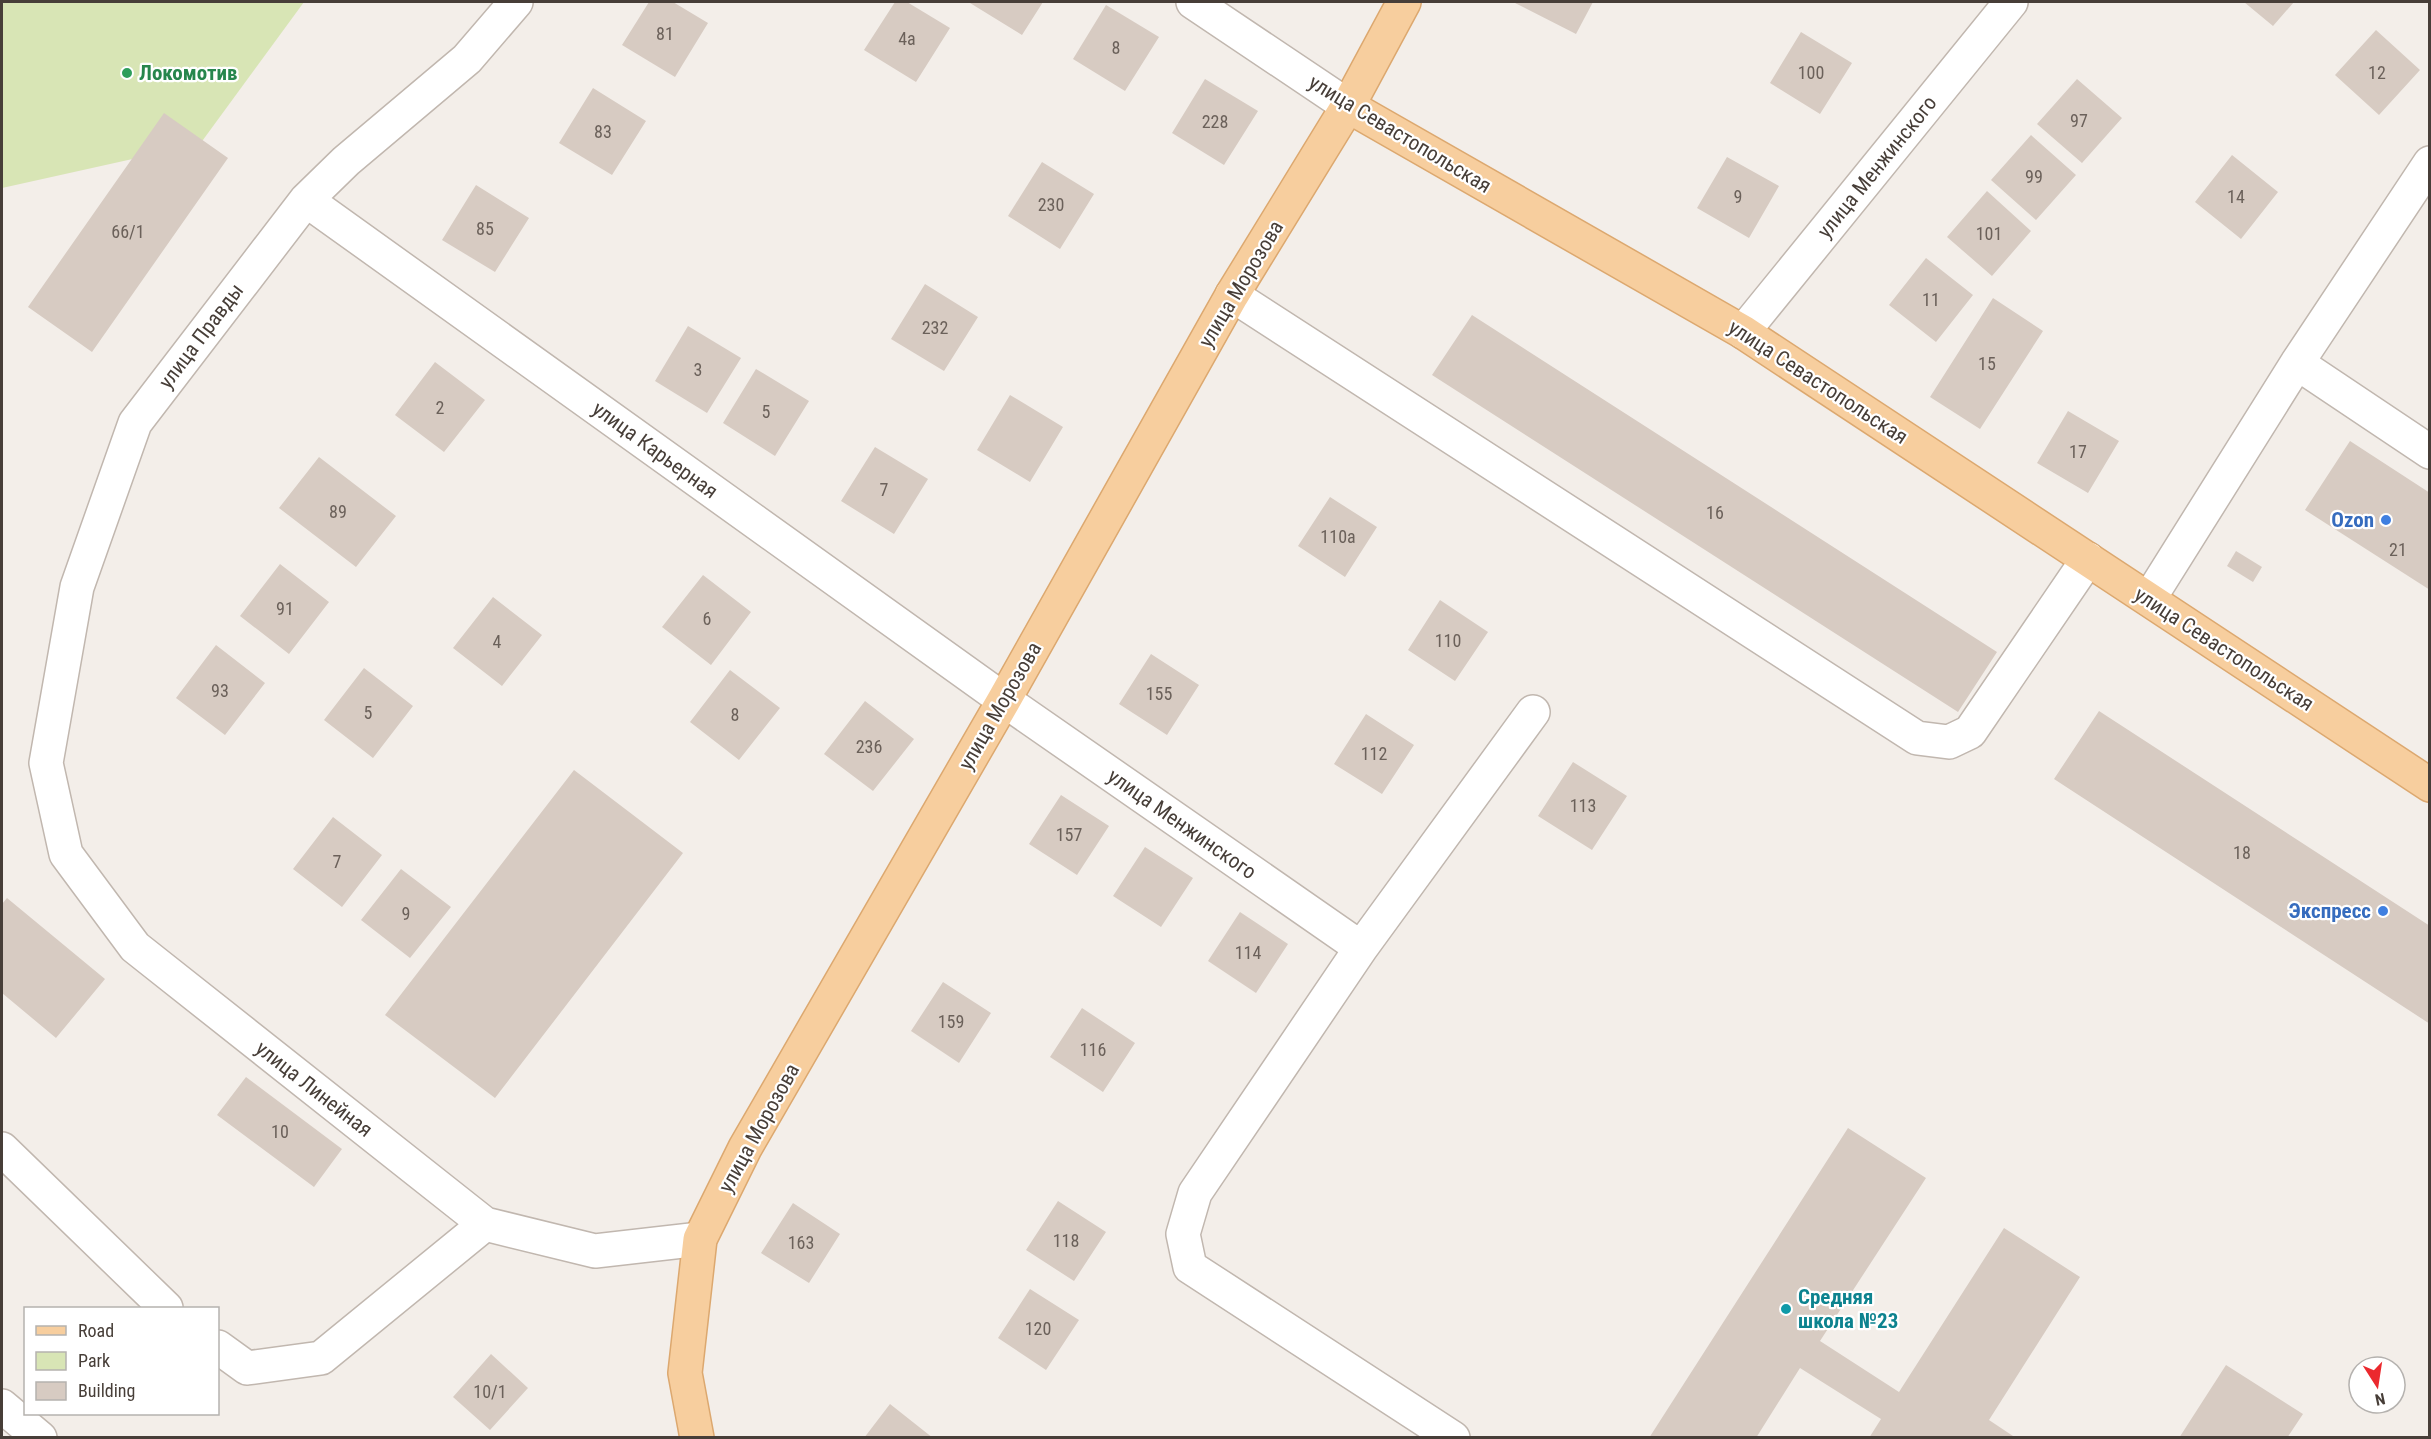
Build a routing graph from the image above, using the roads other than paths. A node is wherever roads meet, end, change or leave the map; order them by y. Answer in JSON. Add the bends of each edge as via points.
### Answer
{"nodes":[{"id":1,"x":516,"y":2,"type":"edge"},
{"id":2,"x":1193,"y":2,"type":"edge"},
{"id":3,"x":1404,"y":2,"type":"edge"},
{"id":4,"x":2011,"y":2,"type":"edge"},
{"id":5,"x":1348,"y":106,"type":"junction"},
{"id":6,"x":2430,"y":163,"type":"edge"},
{"id":7,"x":306,"y":200,"type":"junction"},
{"id":8,"x":1232,"y":296,"type":"junction"},
{"id":9,"x":1743,"y":332,"type":"junction"},
{"id":10,"x":2297,"y":363,"type":"junction"},
{"id":11,"x":2430,"y":452,"type":"edge"},
{"id":12,"x":2088,"y":559,"type":"junction"},
{"id":13,"x":2148,"y":599,"type":"junction"},
{"id":14,"x":1004,"y":700,"type":"junction"},
{"id":15,"x":1533,"y":712,"type":"dead end"},
{"id":16,"x":46,"y":763,"type":"joint"},
{"id":17,"x":2430,"y":785,"type":"edge"},
{"id":18,"x":1361,"y":948,"type":"junction"},
{"id":19,"x":2,"y":1149,"type":"edge"},
{"id":20,"x":484,"y":1224,"type":"junction"},
{"id":21,"x":700,"y":1239,"type":"junction"},
{"id":22,"x":165,"y":1307,"type":"edge"},
{"id":23,"x":219,"y":1348,"type":"edge"},
{"id":24,"x":2,"y":1406,"type":"edge"},
{"id":25,"x":40,"y":1437,"type":"edge"},
{"id":26,"x":697,"y":1437,"type":"edge"},
{"id":27,"x":1453,"y":1437,"type":"edge"}],
"edges":[{"from":1,"to":7,"type":"street","name":"улица Правды","via":[[467,59]]},
{"from":2,"to":5,"type":"street","name":"улица Севастопольская"},
{"from":3,"to":5,"type":"main road","name":"улица Морозова"},
{"from":4,"to":9,"type":"street","name":"улица Менжинского"},
{"from":5,"to":8,"type":"main road","name":"улица Морозова"},
{"from":5,"to":9,"type":"main road","name":"улица Севастопольская"},
{"from":6,"to":10,"type":"street"},
{"from":7,"to":14,"type":"street","name":"улица Карьерная"},
{"from":7,"to":16,"type":"street","name":"улица Правды","via":[[135,423],[77,587]]},
{"from":8,"to":12,"type":"street","via":[[1917,738],[1949,742],[1970,732]]},
{"from":8,"to":14,"type":"main road","name":"улица Морозова"},
{"from":9,"to":12,"type":"main road","name":"улица Севастопольская"},
{"from":10,"to":11,"type":"street"},
{"from":10,"to":13,"type":"street"},
{"from":12,"to":13,"type":"main road","name":"улица Севастопольская"},
{"from":13,"to":17,"type":"main road","name":"улица Севастопольская"},
{"from":14,"to":18,"type":"street","name":"улица Менжинского"},
{"from":14,"to":21,"type":"main road","name":"улица Морозова","via":[[745,1148]]},
{"from":15,"to":18,"type":"street"},
{"from":16,"to":20,"type":"street","name":"улица Линейная","via":[[66,854],[135,947]]},
{"from":18,"to":27,"type":"street","via":[[1195,1192],[1183,1234],[1191,1267]]},
{"from":19,"to":22,"type":"street"},
{"from":20,"to":21,"type":"street","name":"улица Линейная","via":[[595,1251]]},
{"from":20,"to":23,"type":"street","via":[[321,1358],[247,1368]]},
{"from":21,"to":26,"type":"main road","name":"улица Морозова","via":[[685,1373]]},
{"from":24,"to":25,"type":"street"}]}
